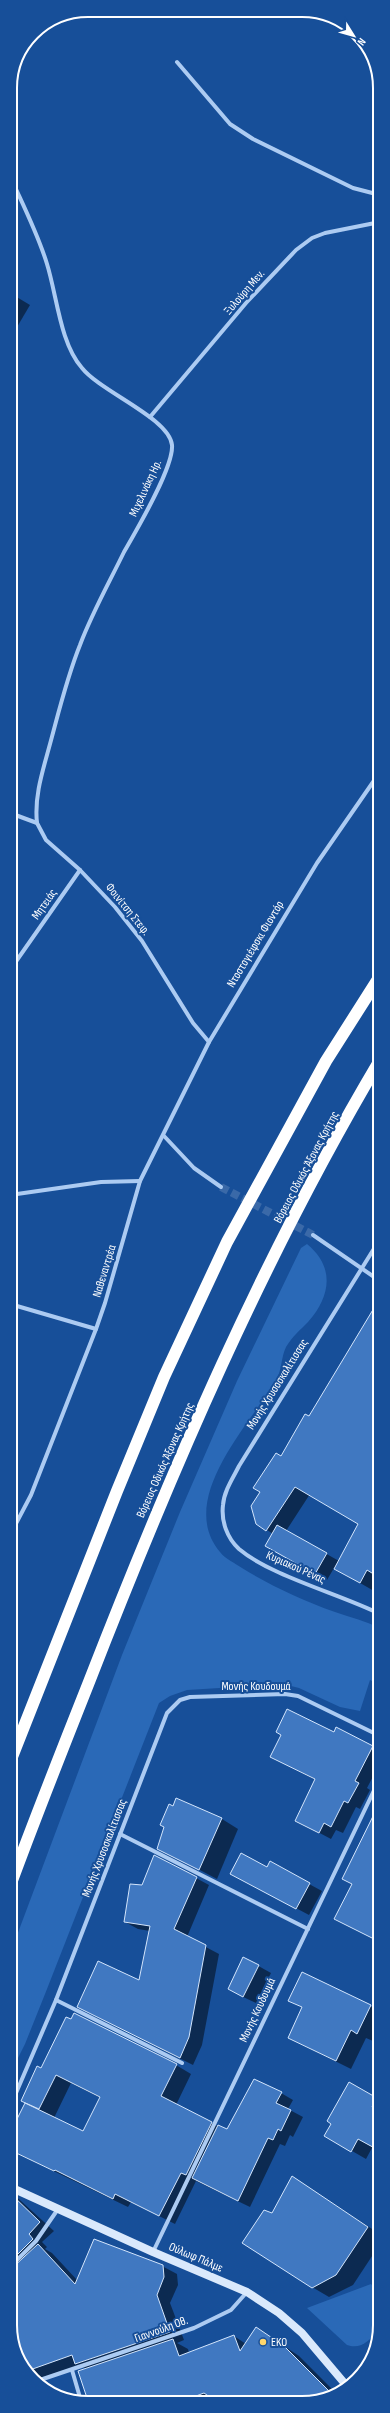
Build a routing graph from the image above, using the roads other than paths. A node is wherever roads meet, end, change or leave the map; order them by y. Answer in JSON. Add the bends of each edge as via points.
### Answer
{"nodes":[{"id":1,"x":177,"y":62,"type":"dead end"},
{"id":2,"x":17,"y":192,"type":"edge"},
{"id":3,"x":373,"y":193,"type":"edge"},
{"id":4,"x":373,"y":223,"type":"edge"},
{"id":5,"x":150,"y":417,"type":"junction"},
{"id":6,"x":373,"y":782,"type":"edge"},
{"id":7,"x":17,"y":816,"type":"edge"},
{"id":8,"x":37,"y":823,"type":"junction"},
{"id":9,"x":80,"y":870,"type":"junction"},
{"id":10,"x":17,"y":960,"type":"edge"},
{"id":11,"x":373,"y":987,"type":"edge"},
{"id":12,"x":209,"y":1042,"type":"junction"},
{"id":13,"x":373,"y":1073,"type":"edge"},
{"id":14,"x":164,"y":1136,"type":"junction"},
{"id":15,"x":140,"y":1181,"type":"junction"},
{"id":16,"x":221,"y":1187,"type":"tunnel mouth"},
{"id":17,"x":17,"y":1194,"type":"edge"},
{"id":18,"x":313,"y":1235,"type":"tunnel mouth"},
{"id":19,"x":373,"y":1250,"type":"edge"},
{"id":20,"x":362,"y":1267,"type":"junction"},
{"id":21,"x":373,"y":1275,"type":"edge"},
{"id":22,"x":17,"y":1306,"type":"edge"},
{"id":23,"x":96,"y":1329,"type":"junction"},
{"id":24,"x":223,"y":1517,"type":"joint"},
{"id":25,"x":17,"y":1522,"type":"edge"},
{"id":26,"x":373,"y":1611,"type":"edge"},
{"id":27,"x":173,"y":1705,"type":"joint"},
{"id":28,"x":373,"y":1733,"type":"edge"},
{"id":29,"x":17,"y":1744,"type":"edge"},
{"id":30,"x":373,"y":1793,"type":"edge"},
{"id":31,"x":120,"y":1834,"type":"junction"},
{"id":32,"x":17,"y":1868,"type":"edge"},
{"id":33,"x":308,"y":1929,"type":"junction"},
{"id":34,"x":56,"y":2000,"type":"junction"},
{"id":35,"x":182,"y":2063,"type":"dead end"},
{"id":36,"x":17,"y":2091,"type":"edge"},
{"id":37,"x":17,"y":2190,"type":"edge"},
{"id":38,"x":59,"y":2208,"type":"junction"},
{"id":39,"x":153,"y":2252,"type":"junction"},
{"id":40,"x":17,"y":2260,"type":"edge"},
{"id":41,"x":247,"y":2292,"type":"junction"},
{"id":42,"x":72,"y":2370,"type":"junction"},
{"id":43,"x":43,"y":2379,"type":"edge"},
{"id":44,"x":344,"y":2382,"type":"edge"},
{"id":45,"x":79,"y":2395,"type":"edge"}],
"edges":[{"from":1,"to":3,"type":"street","via":[[230,124],[253,139],[354,188]]},
{"from":2,"to":5,"type":"street","name":"Μιχελινάκη Ηρ.","via":[[47,262],[73,357],[99,385]]},
{"from":4,"to":5,"type":"street","name":"Ξυλούρη Μεν.","via":[[325,233],[312,238],[296,250],[246,303]]},
{"from":5,"to":8,"type":"street","name":"Μιχελινάκη Ηρ.","via":[[167,433],[172,451],[167,468],[107,586],[68,678],[38,791]]},
{"from":6,"to":12,"type":"street","name":"Ντοστογιέφσκι Φιοντόρ","via":[[317,862]]},
{"from":7,"to":8,"type":"street"},
{"from":8,"to":9,"type":"street","name":"Φοινίτση Στεφ.","via":[[46,840]]},
{"from":9,"to":10,"type":"street","name":"Μητειάς"},
{"from":9,"to":12,"type":"street","name":"Φοινίτση Στεφ.","via":[[116,907],[142,941],[193,1022]]},
{"from":11,"to":29,"type":"highway","via":[[326,1062],[227,1242],[164,1377]]},
{"from":12,"to":14,"type":"street","name":"Ντοστογιέφσκι Φιοντόρ"},
{"from":13,"to":32,"type":"highway","name":"Βόρειος Οδικός Άξονας Κρήτης","via":[[272,1261],[206,1399],[128,1582]]},
{"from":14,"to":15,"type":"street","name":"Ναθεναντρέα"},
{"from":14,"to":16,"type":"street","via":[[194,1168]]},
{"from":15,"to":17,"type":"street","via":[[101,1182]]},
{"from":15,"to":23,"type":"street","name":"Ναθεναντρέα","via":[[106,1303]]},
{"from":18,"to":20,"type":"street"},
{"from":19,"to":20,"type":"street","name":"Μονής Χρυσοσκαλίτισσας"},
{"from":20,"to":21,"type":"street"},
{"from":20,"to":24,"type":"street","name":"Μονής Χρυσοσκαλίτισσας","via":[[239,1466],[225,1496]]},
{"from":22,"to":23,"type":"street"},
{"from":23,"to":25,"type":"street","name":"Ναθεναντρέα","via":[[31,1495]]},
{"from":24,"to":26,"type":"street","name":"Κυριακού Ρένας","via":[[229,1536],[239,1549],[249,1556]]},
{"from":27,"to":28,"type":"street","name":"Μονής Κουδουμά","via":[[190,1697],[285,1694],[298,1696]]},
{"from":27,"to":31,"type":"street","name":"Μονής Χρυσοσκαλίτισσας","via":[[167,1713]]},
{"from":30,"to":33,"type":"street","name":"Μονής Κουδουμά"},
{"from":31,"to":33,"type":"street"},
{"from":31,"to":34,"type":"street","name":"Μονής Χρυσοσκαλίτισσας"},
{"from":33,"to":39,"type":"street","name":"Μονής Κουδουμά"},
{"from":34,"to":35,"type":"street"},
{"from":34,"to":36,"type":"street","name":"Μονής Χρυσοσκαλίτισσας"},
{"from":37,"to":38,"type":"street","name":"Ούλωφ Πάλμε"},
{"from":38,"to":39,"type":"street","name":"Ούλωφ Πάλμε"},
{"from":38,"to":40,"type":"street","via":[[46,2229]]},
{"from":39,"to":41,"type":"street","name":"Ούλωφ Πάλμε"},
{"from":41,"to":42,"type":"street","name":"Γιαννούλη Οθ.","via":[[231,2310],[194,2328]]},
{"from":41,"to":44,"type":"street","name":"Ούλωφ Πάλμε","via":[[279,2313],[302,2333]]},
{"from":42,"to":43,"type":"street","name":"Γιαννούλη Οθ."},
{"from":42,"to":45,"type":"street"}]}
